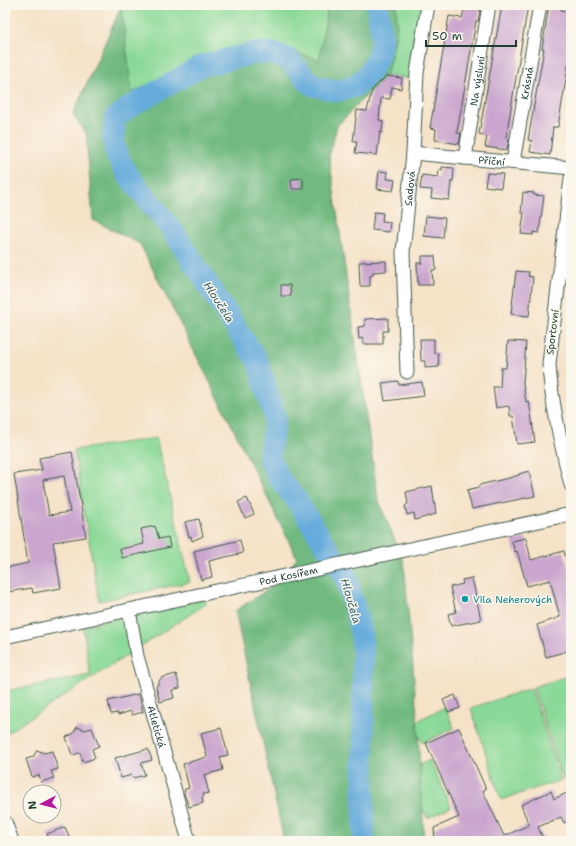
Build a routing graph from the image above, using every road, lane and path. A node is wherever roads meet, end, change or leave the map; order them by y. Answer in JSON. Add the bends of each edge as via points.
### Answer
{"nodes":[{"id":1,"x":428,"y":5,"type":"edge"},
{"id":2,"x":489,"y":5,"type":"edge"},
{"id":3,"x":540,"y":5,"type":"edge"},
{"id":4,"x":413,"y":153,"type":"junction"},
{"id":5,"x":465,"y":158,"type":"junction"},
{"id":6,"x":513,"y":162,"type":"junction"},
{"id":7,"x":571,"y":168,"type":"edge"},
{"id":8,"x":571,"y":178,"type":"edge"},
{"id":9,"x":407,"y":372,"type":"dead end"},
{"id":10,"x":571,"y":485,"type":"edge"},
{"id":11,"x":571,"y":514,"type":"edge"},
{"id":12,"x":129,"y":610,"type":"junction"},
{"id":13,"x":5,"y":637,"type":"edge"},
{"id":14,"x":5,"y":822,"type":"edge"},
{"id":15,"x":12,"y":841,"type":"edge"},
{"id":16,"x":190,"y":841,"type":"edge"}],
"edges":[{"from":1,"to":4,"type":"street","name":"Sadová","via":[[417,73]]},
{"from":2,"to":5,"type":"street","name":"Na výsluní"},
{"from":3,"to":6,"type":"street","name":"Krásná"},
{"from":4,"to":5,"type":"street","name":"Příční"},
{"from":4,"to":9,"type":"street","name":"Sadová","via":[[403,252]]},
{"from":5,"to":6,"type":"street","name":"Příční"},
{"from":6,"to":7,"type":"street","name":"Příční"},
{"from":8,"to":10,"type":"street","name":"Sportovní","via":[[548,364]]},
{"from":11,"to":12,"type":"street","name":"Pod Kosířem"},
{"from":12,"to":13,"type":"street","name":"Pod Kosířem"},
{"from":12,"to":16,"type":"street","name":"Atletická","via":[[138,656]]},
{"from":14,"to":15,"type":"street"}]}
